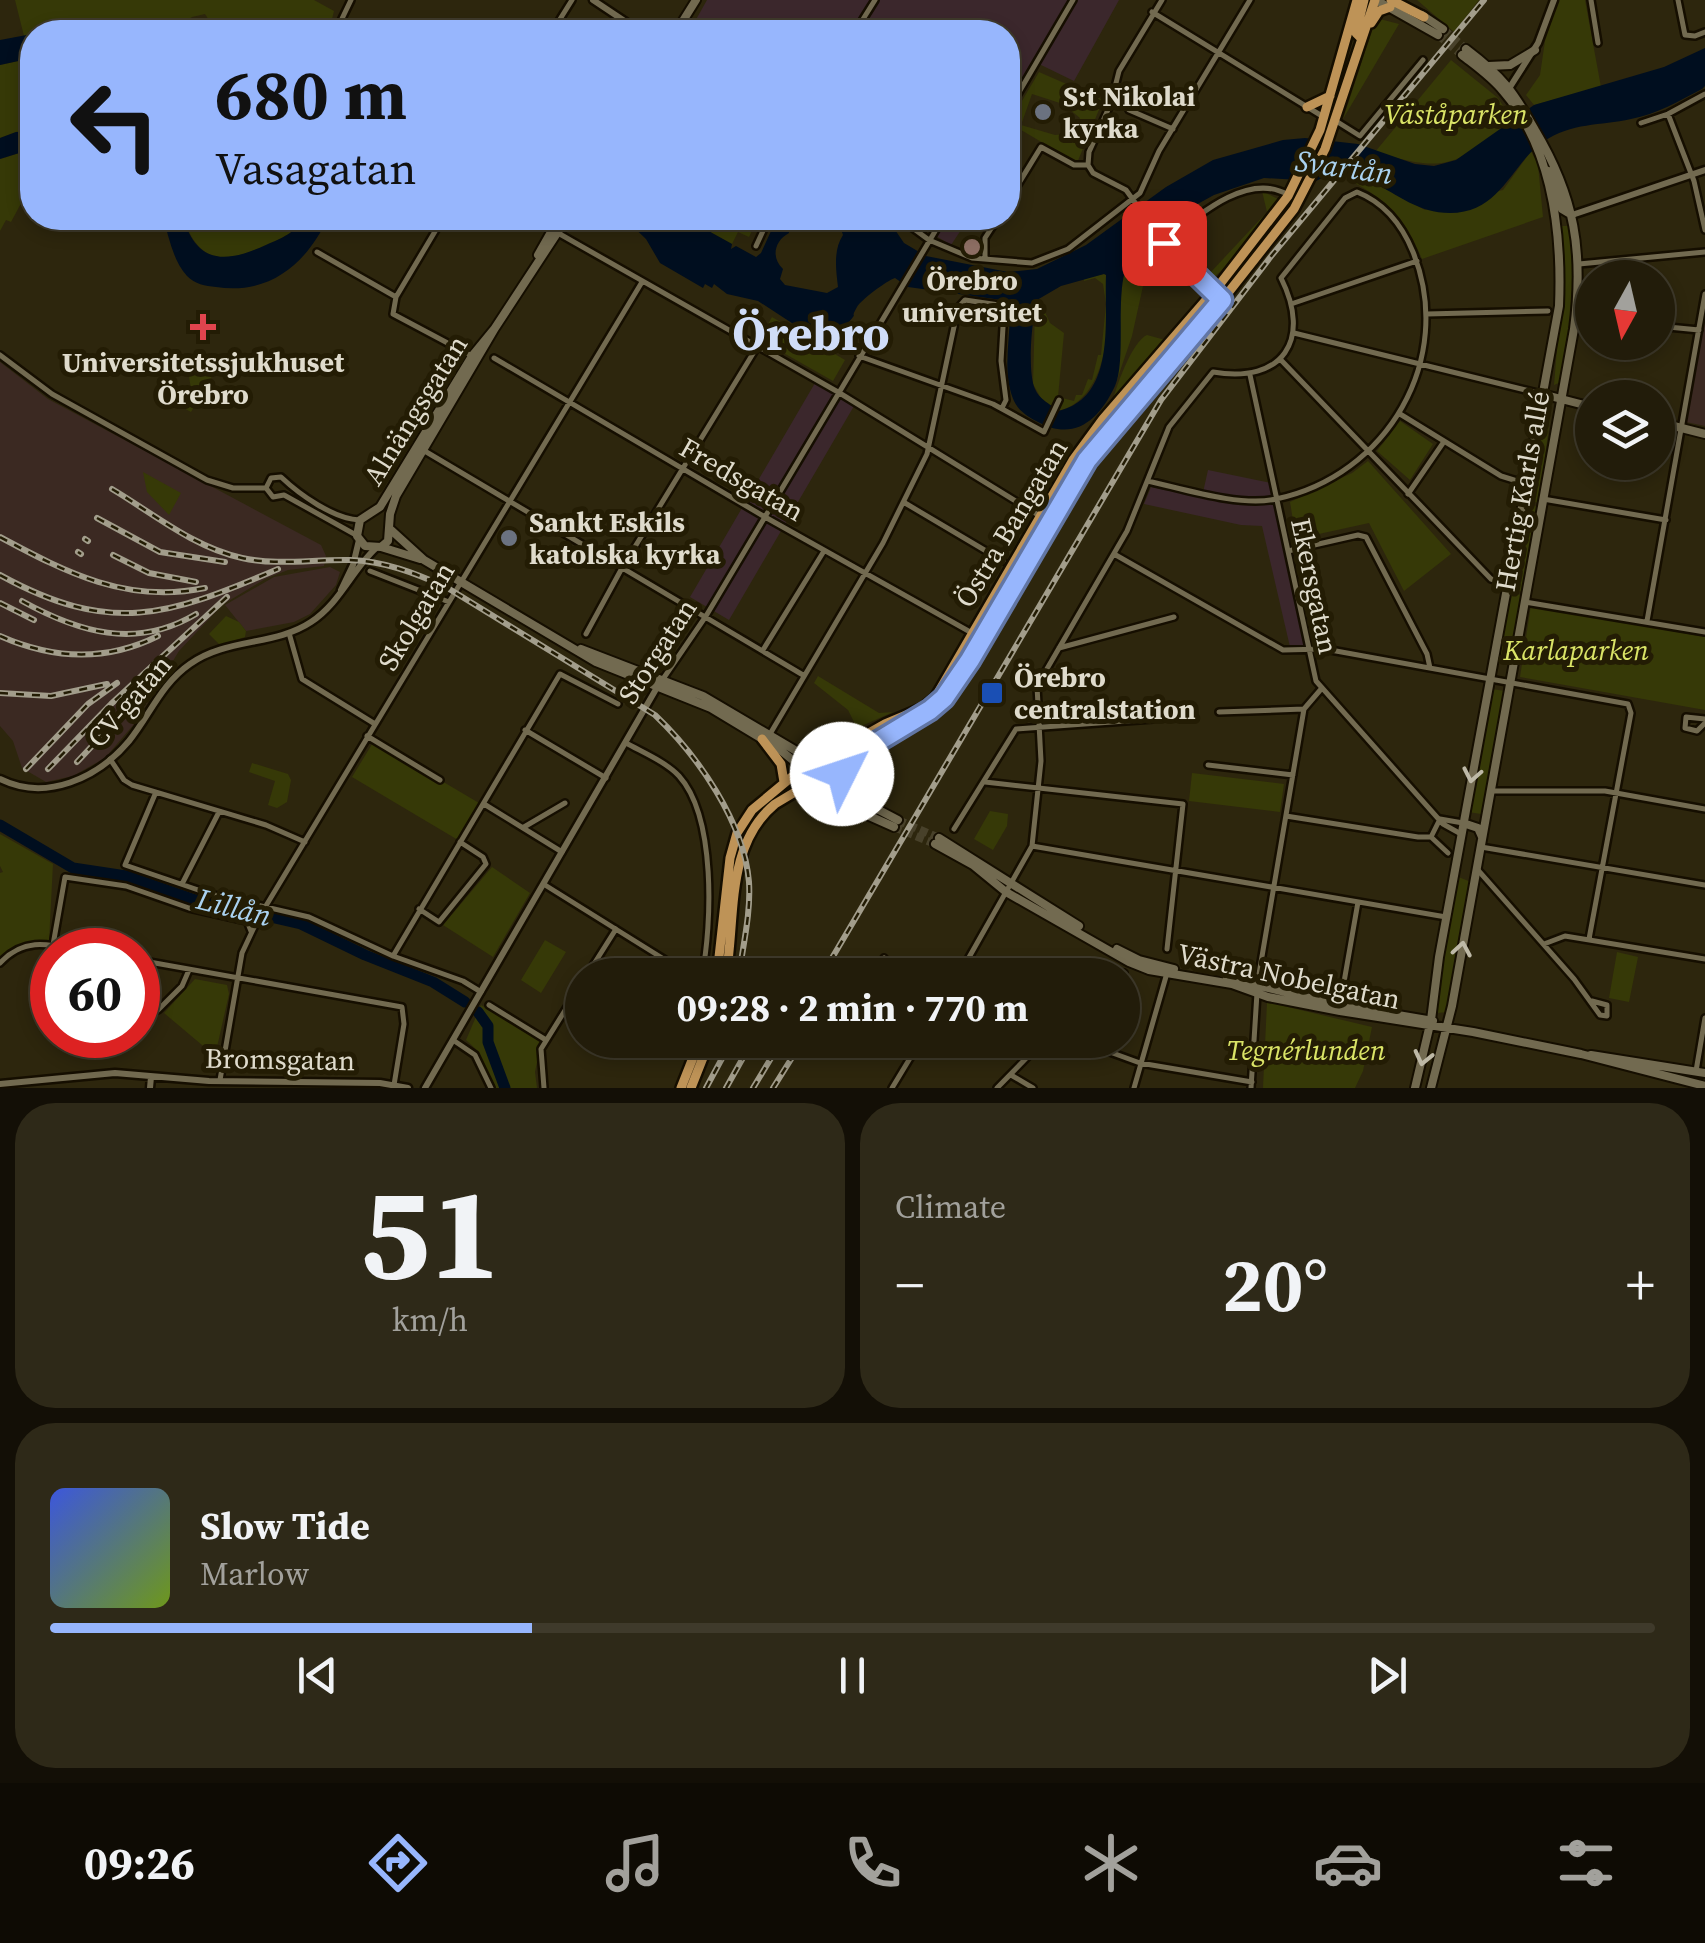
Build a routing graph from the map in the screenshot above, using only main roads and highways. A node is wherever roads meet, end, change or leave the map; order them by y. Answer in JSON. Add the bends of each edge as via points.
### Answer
{"nodes":[{"id":1,"x":1375,"y":0,"type":"edge"},
{"id":2,"x":1400,"y":0,"type":"edge"},
{"id":3,"x":1358,"y":2,"type":"edge"},
{"id":4,"x":1390,"y":4,"type":"edge"},
{"id":5,"x":1424,"y":17,"type":"junction"},
{"id":6,"x":1362,"y":39,"type":"junction"},
{"id":7,"x":1534,"y":50,"type":"road end"},
{"id":8,"x":1489,"y":66,"type":"junction"},
{"id":9,"x":1506,"y":88,"type":"junction"},
{"id":10,"x":1330,"y":96,"type":"junction"},
{"id":11,"x":1308,"y":107,"type":"road end"},
{"id":12,"x":1324,"y":118,"type":"junction"},
{"id":13,"x":1336,"y":121,"type":"junction"},
{"id":14,"x":1541,"y":145,"type":"junction"},
{"id":15,"x":1546,"y":168,"type":"junction"},
{"id":16,"x":1572,"y":215,"type":"junction"},
{"id":17,"x":1553,"y":220,"type":"junction"},
{"id":18,"x":556,"y":230,"type":"edge"},
{"id":19,"x":1213,"y":293,"type":"junction"},
{"id":20,"x":1222,"y":300,"type":"junction"},
{"id":21,"x":1545,"y":380,"type":"junction"},
{"id":22,"x":1542,"y":394,"type":"junction"},
{"id":23,"x":1561,"y":399,"type":"junction"},
{"id":24,"x":1575,"y":402,"type":"edge"},
{"id":25,"x":1558,"y":418,"type":"junction"},
{"id":26,"x":1675,"y":426,"type":"edge"},
{"id":27,"x":1705,"y":434,"type":"edge"},
{"id":28,"x":419,"y":448,"type":"junction"},
{"id":29,"x":371,"y":514,"type":"junction"},
{"id":30,"x":1044,"y":518,"type":"junction"},
{"id":31,"x":390,"y":527,"type":"junction"},
{"id":32,"x":378,"y":548,"type":"junction"},
{"id":33,"x":424,"y":560,"type":"junction"},
{"id":34,"x":663,"y":683,"type":"junction"},
{"id":35,"x":895,"y":719,"type":"junction"},
{"id":36,"x":890,"y":735,"type":"junction"},
{"id":37,"x":766,"y":736,"type":"junction"},
{"id":38,"x":847,"y":746,"type":"junction"},
{"id":39,"x":844,"y":762,"type":"junction"},
{"id":40,"x":818,"y":766,"type":"junction"},
{"id":41,"x":805,"y":770,"type":"junction"},
{"id":42,"x":814,"y":780,"type":"junction"},
{"id":43,"x":784,"y":782,"type":"junction"},
{"id":44,"x":844,"y":790,"type":"junction"},
{"id":45,"x":1463,"y":822,"type":"junction"},
{"id":46,"x":740,"y":829,"type":"junction"},
{"id":47,"x":750,"y":836,"type":"junction"},
{"id":48,"x":937,"y":841,"type":"tunnel mouth"},
{"id":49,"x":1481,"y":842,"type":"junction"},
{"id":50,"x":1454,"y":872,"type":"junction"},
{"id":51,"x":1476,"y":873,"type":"junction"},
{"id":52,"x":1008,"y":888,"type":"junction"},
{"id":53,"x":719,"y":958,"type":"edge"},
{"id":54,"x":728,"y":958,"type":"edge"},
{"id":55,"x":1430,"y":1024,"type":"junction"},
{"id":56,"x":1446,"y":1028,"type":"junction"},
{"id":57,"x":1581,"y":1054,"type":"junction"},
{"id":58,"x":693,"y":1058,"type":"edge"},
{"id":59,"x":703,"y":1058,"type":"edge"},
{"id":60,"x":1700,"y":1072,"type":"edge"},
{"id":61,"x":1694,"y":1086,"type":"edge"},
{"id":62,"x":1705,"y":1086,"type":"edge"},
{"id":63,"x":681,"y":1088,"type":"edge"},
{"id":64,"x":691,"y":1088,"type":"edge"},
{"id":65,"x":1415,"y":1088,"type":"edge"},
{"id":66,"x":1431,"y":1088,"type":"edge"}],
"edges":[{"from":1,"to":4,"type":"main road"},
{"from":1,"to":6,"type":"main road","name":"Östra Bangatan"},
{"from":2,"to":5,"type":"main road"},
{"from":3,"to":6,"type":"main road","via":[[1356,32]]},
{"from":3,"to":10,"type":"main road","name":"Östra Bangatan"},
{"from":4,"to":5,"type":"main road"},
{"from":4,"to":5,"type":"main road","via":[[1441,32]]},
{"from":4,"to":6,"type":"main road"},
{"from":6,"to":13,"type":"main road","name":"Östra Bangatan"},
{"from":7,"to":8,"type":"main road","via":[[1510,65]]},
{"from":8,"to":9,"type":"main road","name":"Hertig Karls allé"},
{"from":8,"to":9,"type":"main road","name":"Hertig Karls allé","via":[[1464,52]]},
{"from":9,"to":14,"type":"main road","name":"Hertig Karls allé"},
{"from":10,"to":11,"type":"main road"},
{"from":10,"to":12,"type":"main road","name":"Östra Bangatan"},
{"from":10,"to":13,"type":"main road"},
{"from":12,"to":13,"type":"main road"},
{"from":12,"to":19,"type":"main road","name":"Östra Bangatan","via":[[1288,196]]},
{"from":13,"to":20,"type":"main road","name":"Östra Bangatan","via":[[1286,222]]},
{"from":14,"to":15,"type":"main road","name":"Hertig Karls allé"},
{"from":14,"to":16,"type":"main road","name":"Hertig Karls allé"},
{"from":15,"to":16,"type":"main road","via":[[1562,209]]},
{"from":15,"to":17,"type":"main road","name":"Hertig Karls allé"},
{"from":16,"to":17,"type":"main road"},
{"from":16,"to":23,"type":"main road","name":"Hertig Karls allé","via":[[1576,319]]},
{"from":17,"to":21,"type":"main road","name":"Hertig Karls allé","via":[[1558,306]]},
{"from":18,"to":28,"type":"main road","name":"Alnängsgatan"},
{"from":19,"to":20,"type":"main road"},
{"from":19,"to":30,"type":"main road","name":"Östra Bangatan","via":[[1089,438]]},
{"from":20,"to":30,"type":"main road","name":"Östra Bangatan"},
{"from":21,"to":22,"type":"main road","name":"Hertig Karls allé"},
{"from":21,"to":23,"type":"main road"},
{"from":22,"to":23,"type":"main road"},
{"from":22,"to":25,"type":"main road"},
{"from":22,"to":45,"type":"main road","name":"Hertig Karls allé","one_way":true},
{"from":23,"to":24,"type":"main road"},
{"from":23,"to":25,"type":"main road","name":"Hertig Karls allé"},
{"from":25,"to":49,"type":"main road","name":"Hertig Karls allé"},
{"from":26,"to":27,"type":"main road"},
{"from":28,"to":29,"type":"main road","name":"Alnängsgatan"},
{"from":28,"to":31,"type":"main road","name":"Alnängsgatan","via":[[396,496]]},
{"from":29,"to":31,"type":"main road"},
{"from":29,"to":32,"type":"main road","via":[[360,520],[358,538]]},
{"from":30,"to":35,"type":"main road","name":"Östra Bangatan","via":[[935,698]]},
{"from":30,"to":36,"type":"main road","name":"Östra Bangatan","via":[[944,698]]},
{"from":31,"to":32,"type":"main road","via":[[388,541]]},
{"from":31,"to":33,"type":"main road"},
{"from":32,"to":33,"type":"main road"},
{"from":33,"to":34,"type":"main road","via":[[576,648]]},
{"from":34,"to":37,"type":"main road"},
{"from":34,"to":37,"type":"main road","via":[[703,696]]},
{"from":35,"to":36,"type":"main road"},
{"from":35,"to":38,"type":"main road","name":"Östra Bangatan"},
{"from":36,"to":39,"type":"main road","name":"Östra Bangatan"},
{"from":37,"to":40,"type":"main road"},
{"from":37,"to":41,"type":"main road"},
{"from":37,"to":43,"type":"main road"},
{"from":38,"to":40,"type":"main road","name":"Östra Bangatan"},
{"from":38,"to":40,"type":"main road","via":[[840,757]]},
{"from":39,"to":40,"type":"main road","name":"Östra Bangatan"},
{"from":39,"to":44,"type":"main road"},
{"from":40,"to":41,"type":"main road","name":"Östra Bangatan"},
{"from":40,"to":42,"type":"main road","name":"Östra Bangatan"},
{"from":40,"to":44,"type":"main road"},
{"from":41,"to":42,"type":"main road"},
{"from":41,"to":43,"type":"main road","name":"Östra Bangatan"},
{"from":42,"to":44,"type":"main road","via":[[850,807],[896,824]]},
{"from":42,"to":47,"type":"main road","name":"Östra Bangatan","via":[[769,809]]},
{"from":43,"to":46,"type":"main road","name":"Östra Bangatan"},
{"from":45,"to":49,"type":"main road","via":[[1478,828]]},
{"from":45,"to":50,"type":"main road","name":"Hertig Karls allé"},
{"from":46,"to":47,"type":"main road"},
{"from":46,"to":53,"type":"main road","name":"Östra Bangatan","via":[[730,858]]},
{"from":47,"to":54,"type":"main road","name":"Östra Bangatan","via":[[735,880]]},
{"from":48,"to":52,"type":"main road","name":"Västra Nobelgatan","via":[[967,852]]},
{"from":49,"to":51,"type":"main road","name":"Hertig Karls allé"},
{"from":50,"to":51,"type":"main road"},
{"from":50,"to":55,"type":"main road","name":"Hertig Karls allé"},
{"from":56,"to":51,"type":"main road","name":"Hertig Karls allé","one_way":true},
{"from":52,"to":55,"type":"main road","name":"Västra Nobelgatan","via":[[1151,964]]},
{"from":52,"to":55,"type":"main road","name":"Västra Nobelgatan","via":[[1133,964]]},
{"from":55,"to":56,"type":"main road"},
{"from":55,"to":65,"type":"main road","name":"Hertig Karls allé","one_way":true},
{"from":56,"to":57,"type":"main road"},
{"from":56,"to":66,"type":"main road","name":"Hertig Karls allé"},
{"from":57,"to":60,"type":"main road"},
{"from":57,"to":61,"type":"main road"},
{"from":58,"to":63,"type":"main road"},
{"from":59,"to":64,"type":"main road"},
{"from":60,"to":61,"type":"main road"},
{"from":61,"to":62,"type":"main road"}]}
